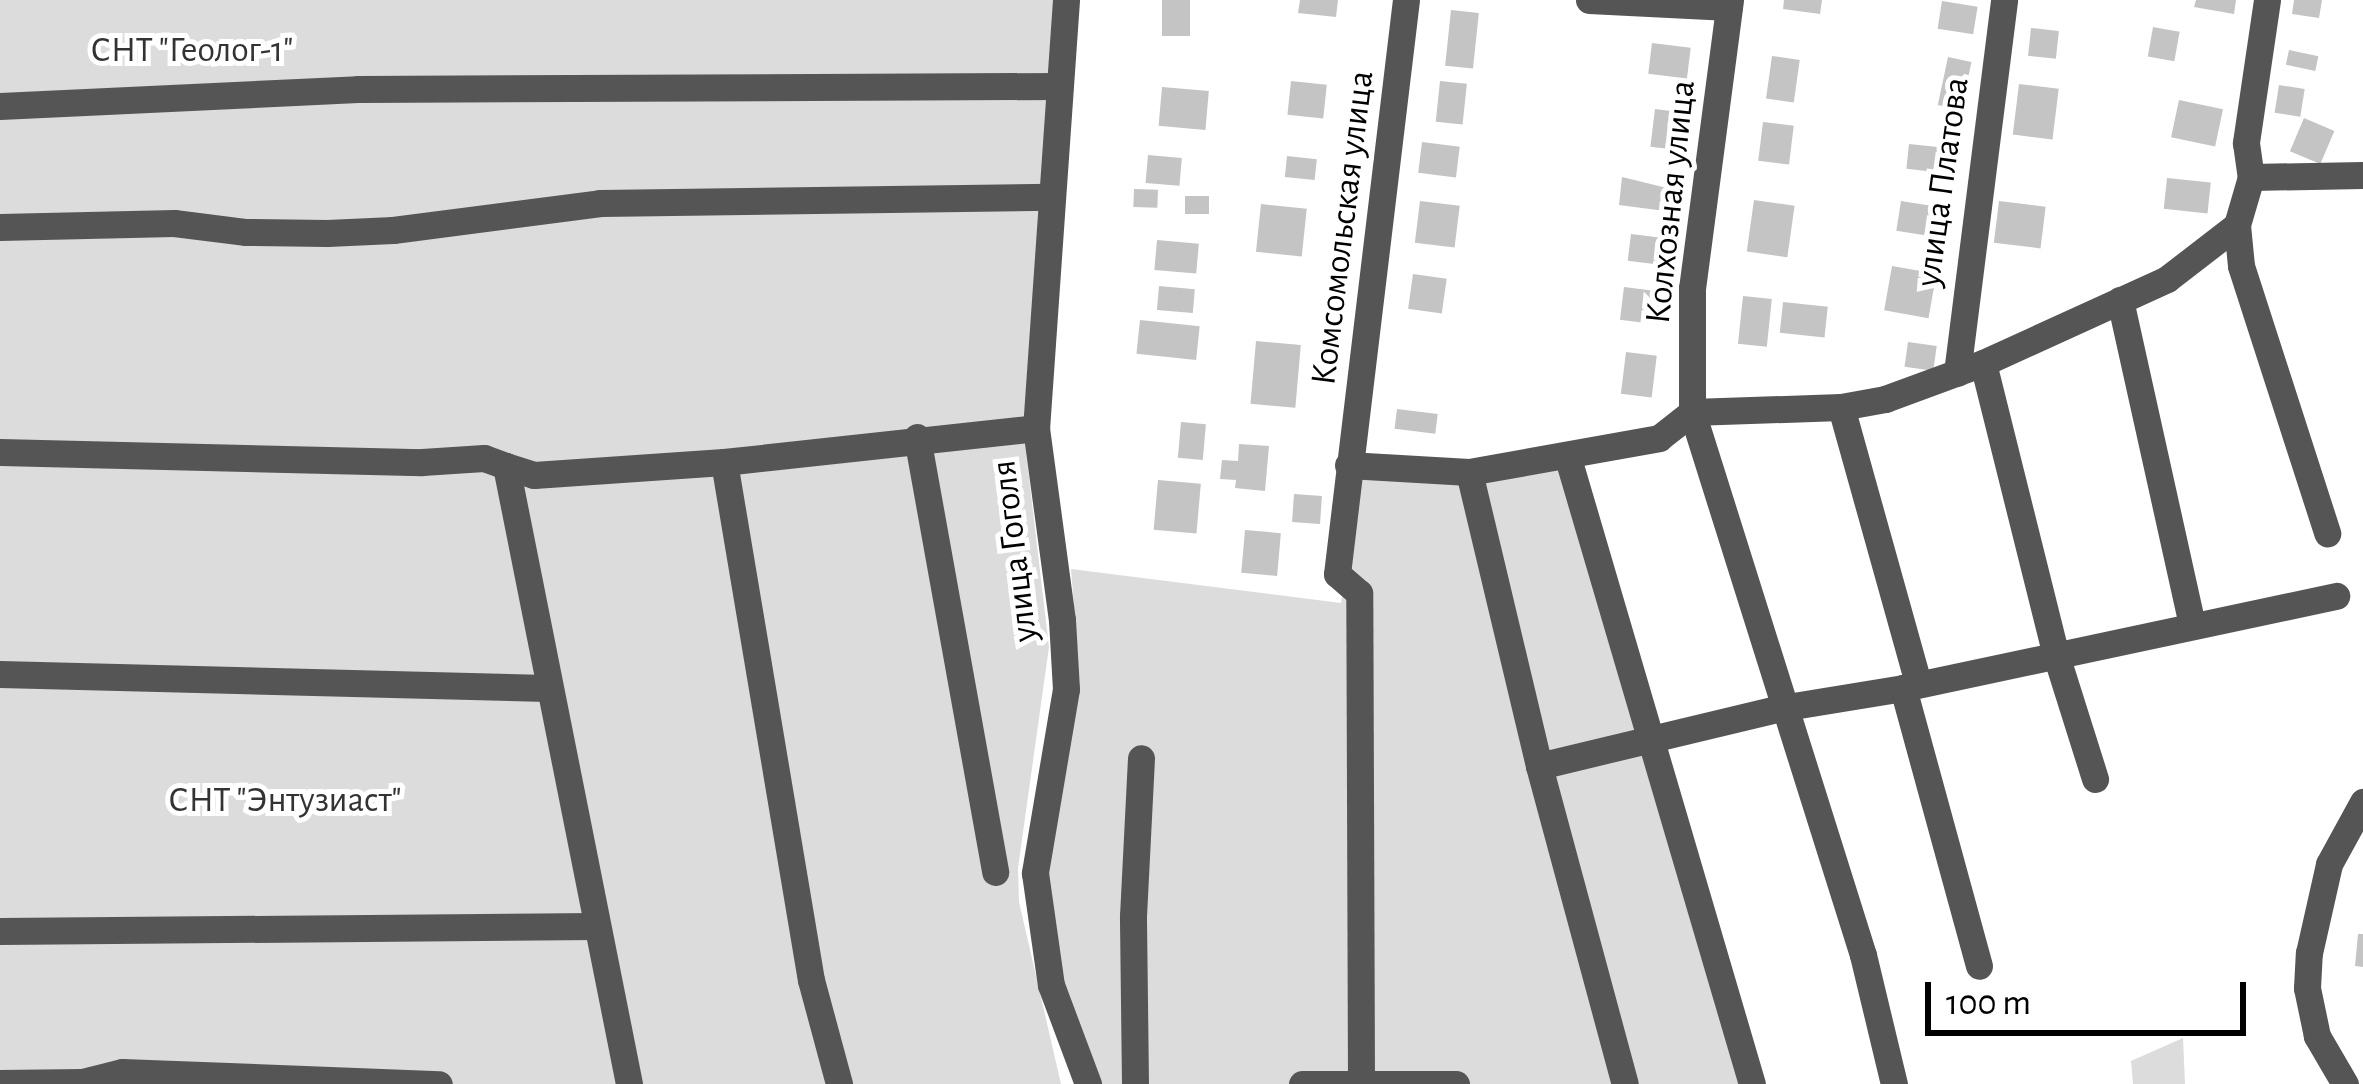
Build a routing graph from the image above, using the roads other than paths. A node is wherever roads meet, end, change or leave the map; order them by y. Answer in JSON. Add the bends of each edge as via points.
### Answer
{"nodes":[{"id":1,"x":1066,"y":0,"type":"edge"},
{"id":2,"x":1406,"y":0,"type":"edge"},
{"id":3,"x":1589,"y":0,"type":"edge"},
{"id":4,"x":2004,"y":0,"type":"edge"},
{"id":5,"x":2267,"y":0,"type":"edge"},
{"id":6,"x":1729,"y":4,"type":"edge"},
{"id":7,"x":1059,"y":86,"type":"junction"},
{"id":8,"x":0,"y":106,"type":"edge"},
{"id":9,"x":2363,"y":175,"type":"edge"},
{"id":10,"x":2252,"y":177,"type":"junction"},
{"id":11,"x":1049,"y":197,"type":"junction"},
{"id":12,"x":2237,"y":224,"type":"junction"},
{"id":13,"x":0,"y":227,"type":"edge"},
{"id":14,"x":2120,"y":299,"type":"junction"},
{"id":15,"x":1970,"y":368,"type":"junction"},
{"id":16,"x":1841,"y":407,"type":"junction"},
{"id":17,"x":1692,"y":412,"type":"junction"},
{"id":18,"x":1036,"y":428,"type":"junction"},
{"id":19,"x":917,"y":437,"type":"junction"},
{"id":20,"x":0,"y":452,"type":"edge"},
{"id":21,"x":724,"y":462,"type":"junction"},
{"id":22,"x":1348,"y":465,"type":"junction"},
{"id":23,"x":1570,"y":465,"type":"dead end"},
{"id":24,"x":506,"y":466,"type":"junction"},
{"id":25,"x":1469,"y":472,"type":"junction"},
{"id":26,"x":2326,"y":533,"type":"dead end"},
{"id":27,"x":2336,"y":596,"type":"dead end"},
{"id":28,"x":2192,"y":625,"type":"junction"},
{"id":29,"x":2056,"y":655,"type":"junction"},
{"id":30,"x":0,"y":674,"type":"edge"},
{"id":31,"x":1910,"y":685,"type":"junction"},
{"id":32,"x":547,"y":688,"type":"junction"},
{"id":33,"x":1781,"y":708,"type":"junction"},
{"id":34,"x":1649,"y":741,"type":"junction"},
{"id":35,"x":1141,"y":758,"type":"dead end"},
{"id":36,"x":1539,"y":766,"type":"junction"},
{"id":37,"x":2095,"y":779,"type":"dead end"},
{"id":38,"x":2363,"y":802,"type":"edge"},
{"id":39,"x":995,"y":872,"type":"dead end"},
{"id":40,"x":596,"y":926,"type":"junction"},
{"id":41,"x":0,"y":931,"type":"edge"},
{"id":42,"x":1979,"y":966,"type":"dead end"},
{"id":43,"x":126,"y":1078,"type":"edge"},
{"id":44,"x":1360,"y":1081,"type":"junction"},
{"id":45,"x":0,"y":1082,"type":"edge"},
{"id":46,"x":83,"y":1083,"type":"edge"},
{"id":47,"x":439,"y":1084,"type":"edge"},
{"id":48,"x":629,"y":1084,"type":"edge"},
{"id":49,"x":839,"y":1084,"type":"edge"},
{"id":50,"x":1088,"y":1084,"type":"edge"},
{"id":51,"x":1135,"y":1084,"type":"edge"},
{"id":52,"x":1302,"y":1084,"type":"edge"},
{"id":53,"x":1320,"y":1084,"type":"edge"},
{"id":54,"x":1456,"y":1084,"type":"edge"},
{"id":55,"x":1625,"y":1084,"type":"edge"},
{"id":56,"x":1752,"y":1084,"type":"edge"},
{"id":57,"x":1894,"y":1084,"type":"edge"},
{"id":58,"x":2345,"y":1084,"type":"edge"}],
"edges":[{"from":1,"to":7,"type":"street","name":"улица Гоголя"},
{"from":2,"to":22,"type":"street","name":"Комсомольская улица"},
{"from":3,"to":6,"type":"street"},
{"from":4,"to":15,"type":"street","name":"улица Платова"},
{"from":5,"to":10,"type":"street","via":[[2246,143]]},
{"from":6,"to":17,"type":"street","name":"Колхозная улица","via":[[1692,288]]},
{"from":7,"to":8,"type":"street","via":[[358,89]]},
{"from":7,"to":11,"type":"street","name":"улица Гоголя"},
{"from":9,"to":10,"type":"street"},
{"from":10,"to":12,"type":"street"},
{"from":11,"to":13,"type":"street","via":[[600,203],[327,233],[174,224]]},
{"from":11,"to":18,"type":"street","name":"улица Гоголя"},
{"from":12,"to":14,"type":"street","via":[[2167,279]]},
{"from":12,"to":26,"type":"street","via":[[2241,266]]},
{"from":14,"to":15,"type":"street"},
{"from":14,"to":28,"type":"street"},
{"from":15,"to":16,"type":"street"},
{"from":15,"to":29,"type":"street"},
{"from":16,"to":17,"type":"street"},
{"from":16,"to":31,"type":"street"},
{"from":17,"to":25,"type":"street","via":[[1659,437]]},
{"from":17,"to":33,"type":"street","name":"Колхозная улица"},
{"from":18,"to":19,"type":"street"},
{"from":18,"to":50,"type":"street","name":"улица Гоголя","via":[[1066,689],[1035,873],[1039,927]]},
{"from":19,"to":21,"type":"street"},
{"from":19,"to":39,"type":"street"},
{"from":20,"to":24,"type":"street","via":[[484,458]]},
{"from":21,"to":24,"type":"street","via":[[534,475]]},
{"from":21,"to":49,"type":"street","via":[[807,959]]},
{"from":22,"to":25,"type":"street"},
{"from":22,"to":44,"type":"street","name":"Комсомольская улица","via":[[1337,574],[1359,593]]},
{"from":23,"to":34,"type":"street"},
{"from":24,"to":32,"type":"street"},
{"from":25,"to":36,"type":"street"},
{"from":27,"to":28,"type":"street"},
{"from":28,"to":29,"type":"street"},
{"from":29,"to":31,"type":"street"},
{"from":29,"to":37,"type":"street"},
{"from":30,"to":32,"type":"street"},
{"from":31,"to":33,"type":"street"},
{"from":31,"to":42,"type":"street"},
{"from":32,"to":40,"type":"street"},
{"from":33,"to":34,"type":"street"},
{"from":33,"to":57,"type":"street","name":"Колхозная улица","via":[[1863,955]]},
{"from":34,"to":36,"type":"street"},
{"from":34,"to":56,"type":"street"},
{"from":35,"to":51,"type":"street"},
{"from":36,"to":55,"type":"street"},
{"from":38,"to":58,"type":"street","via":[[2329,864],[2308,970],[2317,1036]]},
{"from":40,"to":41,"type":"street"},
{"from":40,"to":48,"type":"street"},
{"from":43,"to":46,"type":"street"},
{"from":43,"to":47,"type":"street"},
{"from":44,"to":53,"type":"street"},
{"from":44,"to":54,"type":"street"},
{"from":45,"to":46,"type":"street"},
{"from":52,"to":53,"type":"street"}]}
